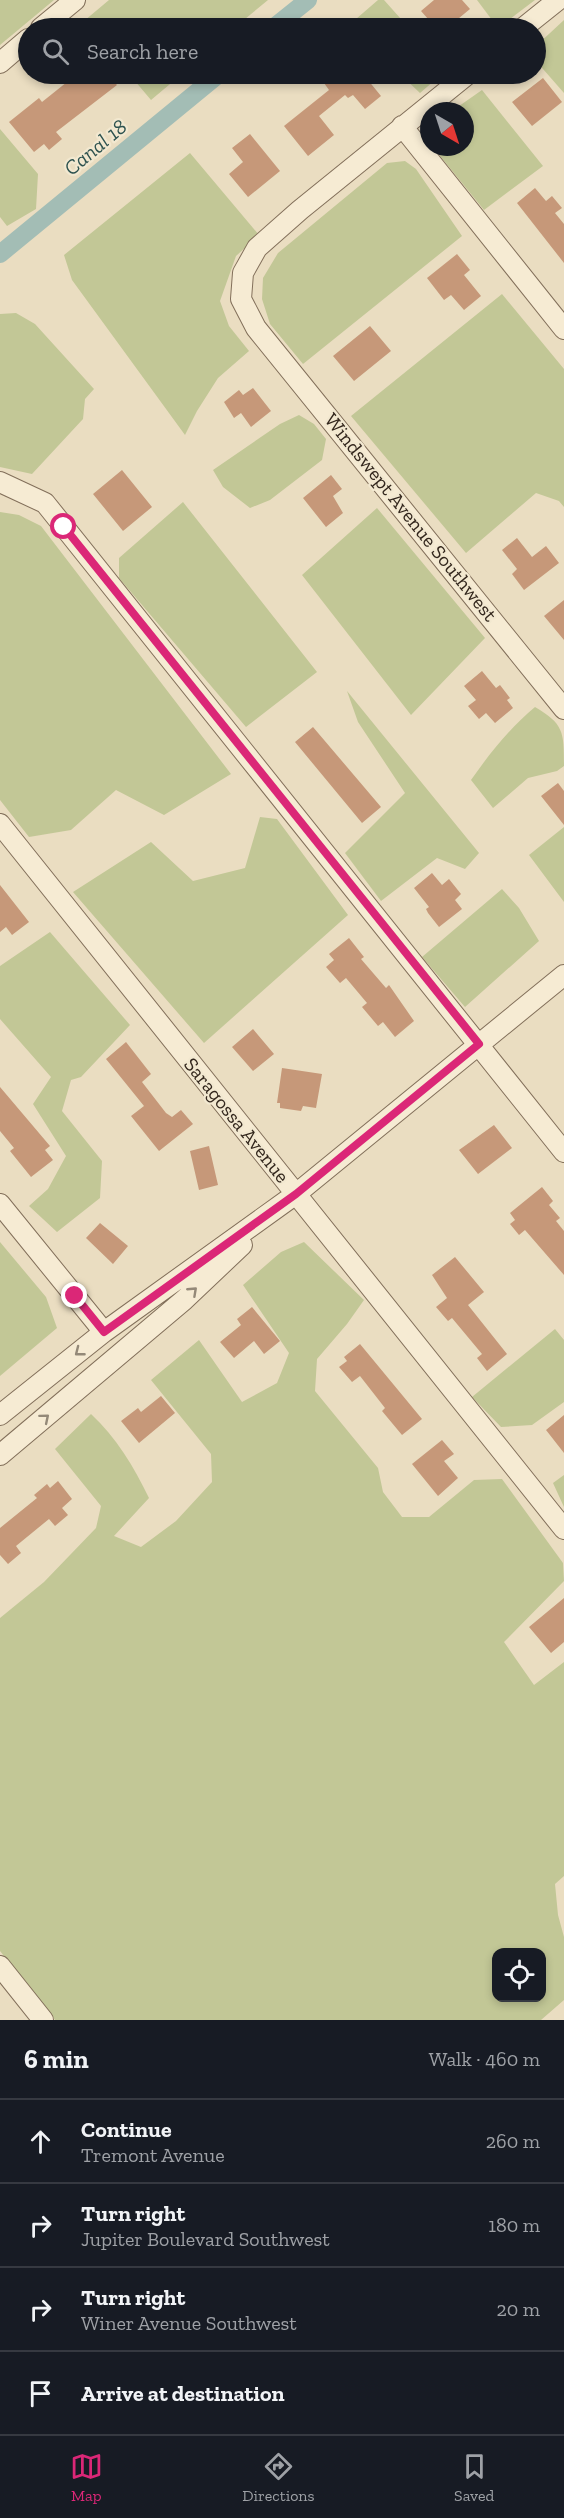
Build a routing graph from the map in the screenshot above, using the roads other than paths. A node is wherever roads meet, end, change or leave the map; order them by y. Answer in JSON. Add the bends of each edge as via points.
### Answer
{"nodes":[{"id":1,"x":75,"y":0,"type":"edge"},
{"id":2,"x":558,"y":0,"type":"edge"},
{"id":3,"x":53,"y":18,"type":"edge"},
{"id":4,"x":536,"y":18,"type":"edge"},
{"id":5,"x":18,"y":48,"type":"edge"},
{"id":6,"x":0,"y":63,"type":"edge"},
{"id":7,"x":455,"y":84,"type":"edge"},
{"id":8,"x":402,"y":126,"type":"junction"},
{"id":9,"x":564,"y":329,"type":"edge"},
{"id":10,"x":0,"y":482,"type":"edge"},
{"id":11,"x":564,"y":709,"type":"edge"},
{"id":12,"x":0,"y":824,"type":"edge"},
{"id":13,"x":564,"y":975,"type":"edge"},
{"id":14,"x":479,"y":1044,"type":"junction"},
{"id":15,"x":564,"y":1152,"type":"edge"},
{"id":16,"x":296,"y":1194,"type":"junction"},
{"id":17,"x":0,"y":1204,"type":"edge"},
{"id":18,"x":104,"y":1332,"type":"junction"},
{"id":19,"x":0,"y":1414,"type":"edge"},
{"id":20,"x":0,"y":1455,"type":"edge"},
{"id":21,"x":564,"y":1529,"type":"edge"},
{"id":22,"x":0,"y":1966,"type":"edge"},
{"id":23,"x":43,"y":2020,"type":"edge"}],
"edges":[{"from":1,"to":3,"type":"street"},
{"from":2,"to":4,"type":"street"},
{"from":5,"to":6,"type":"street"},
{"from":7,"to":8,"type":"street","name":"Windswept Avenue Southwest"},
{"from":8,"to":9,"type":"street"},
{"from":8,"to":11,"type":"street","name":"Windswept Avenue Southwest","via":[[257,248],[243,273],[241,298],[256,328]]},
{"from":10,"to":14,"type":"street","via":[[45,503]]},
{"from":12,"to":16,"type":"street","name":"Saragossa Avenue"},
{"from":13,"to":14,"type":"street"},
{"from":14,"to":15,"type":"street"},
{"from":14,"to":16,"type":"street"},
{"from":16,"to":18,"type":"street"},
{"from":20,"to":16,"type":"street","one_way":true,"via":[[184,1300]]},
{"from":16,"to":21,"type":"street","name":"Saragossa Avenue"},
{"from":17,"to":18,"type":"street"},
{"from":18,"to":19,"type":"street","one_way":true},
{"from":22,"to":23,"type":"street"}]}
